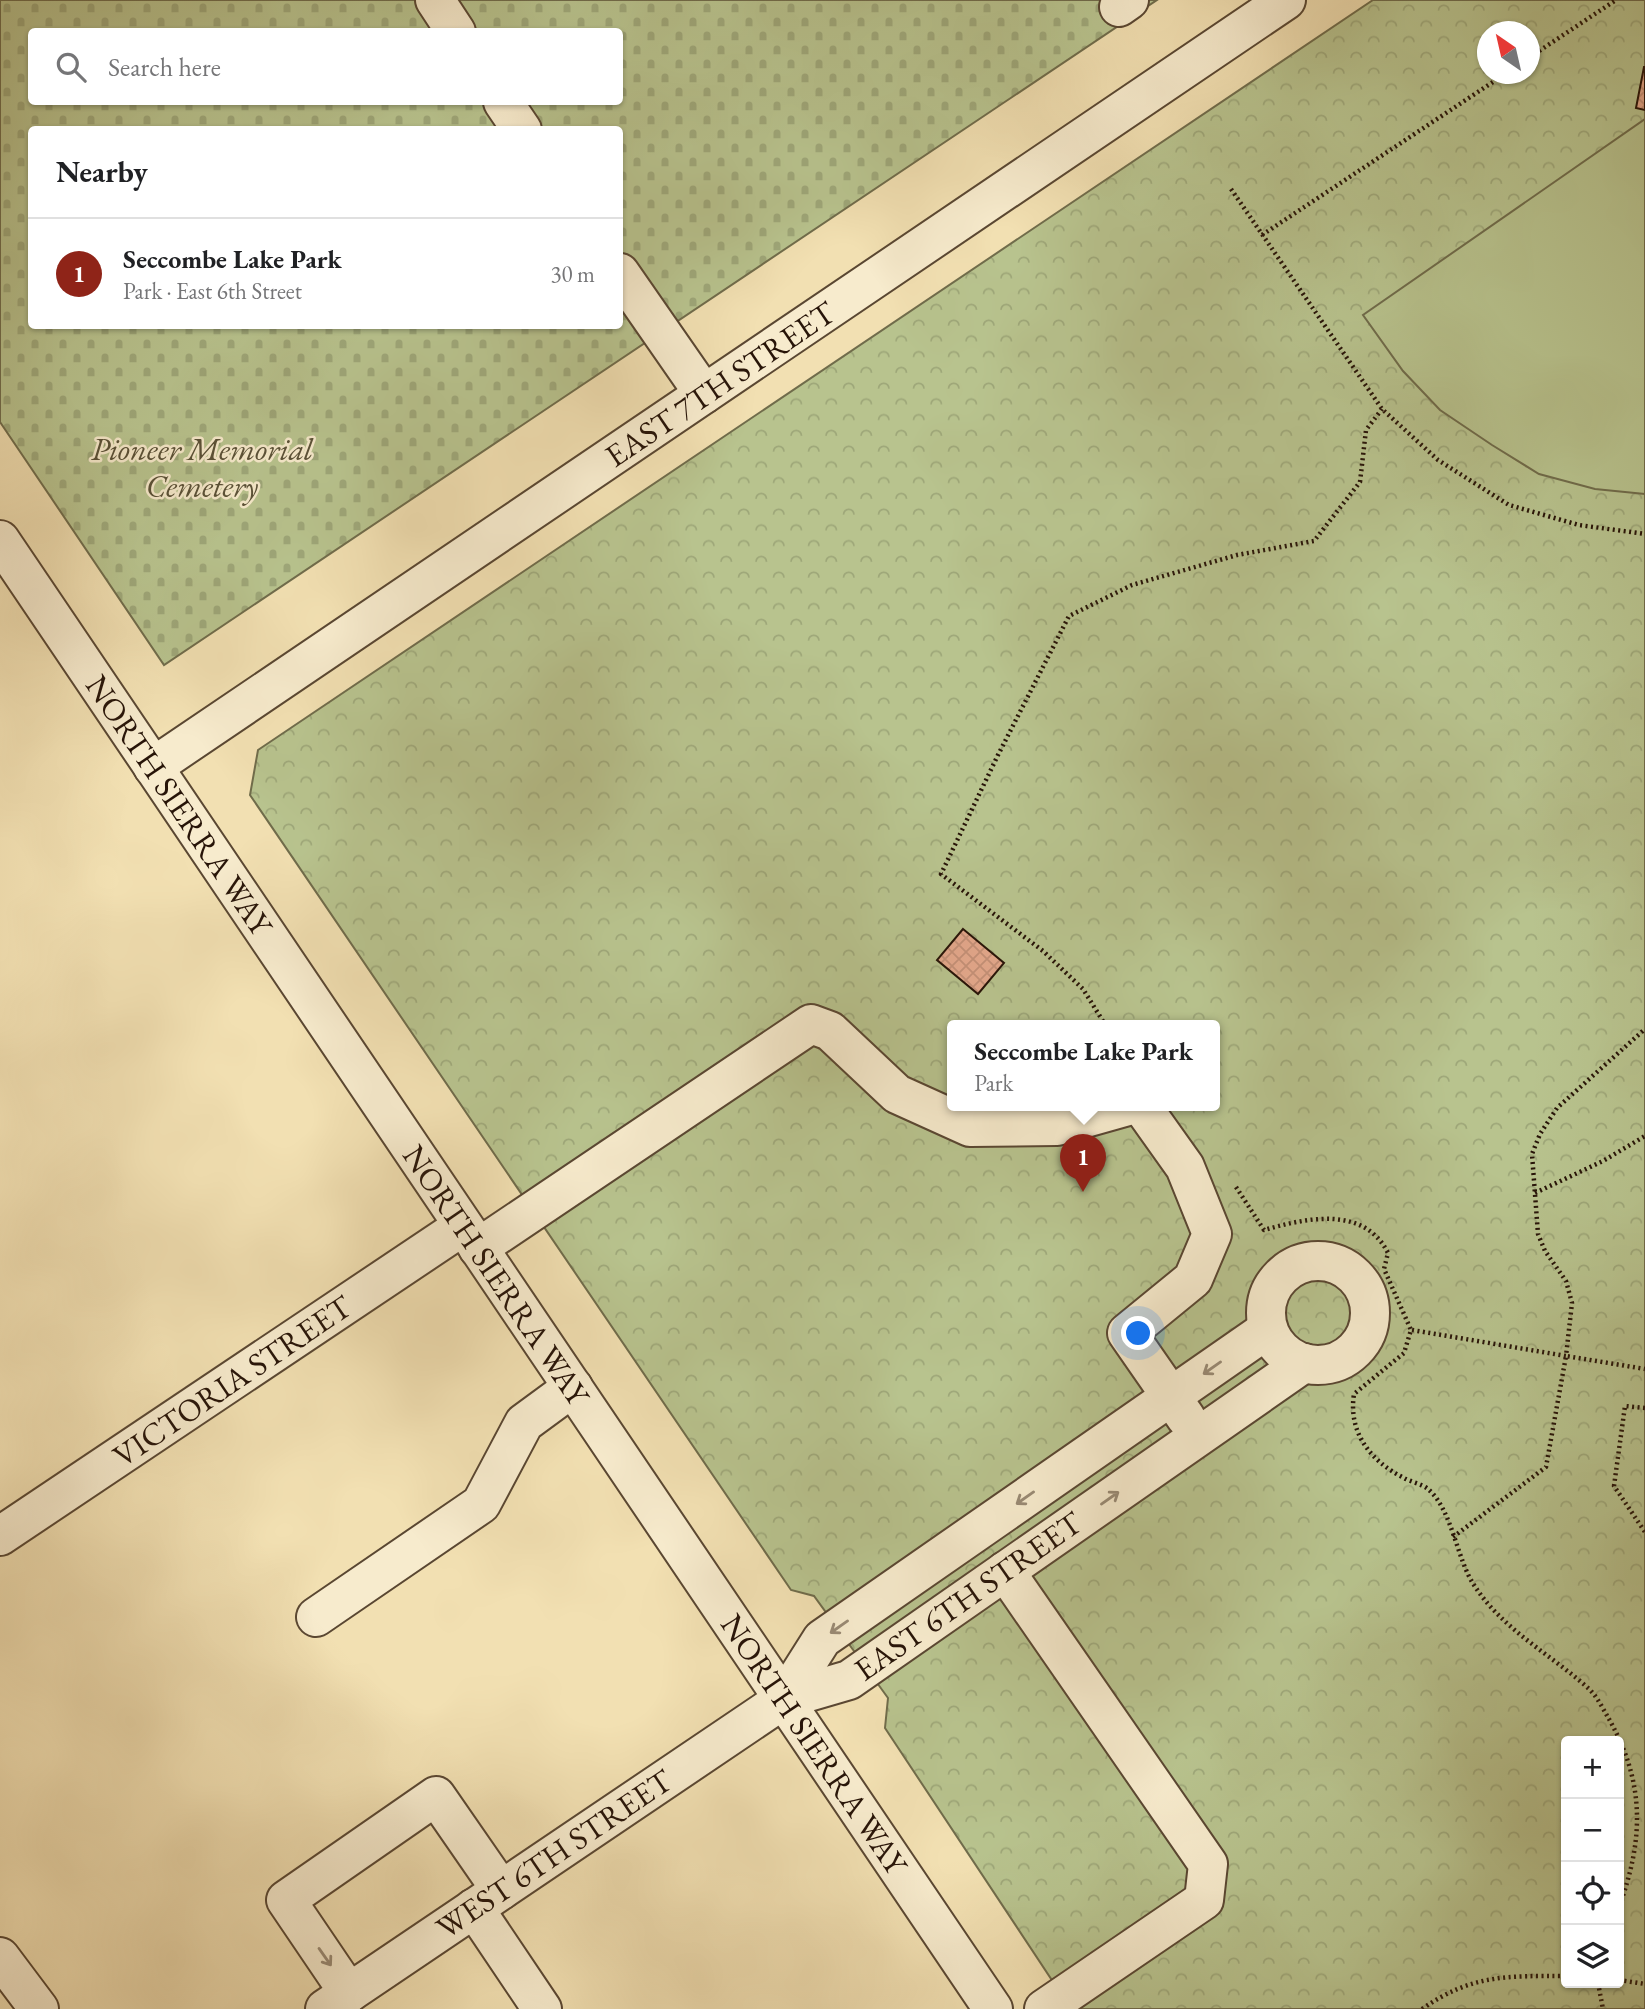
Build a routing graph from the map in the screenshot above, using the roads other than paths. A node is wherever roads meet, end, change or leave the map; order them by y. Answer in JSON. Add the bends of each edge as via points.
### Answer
{"nodes":[{"id":1,"x":435,"y":0,"type":"edge"},
{"id":2,"x":1286,"y":0,"type":"edge"},
{"id":3,"x":453,"y":28,"type":"edge"},
{"id":4,"x":505,"y":105,"type":"edge"},
{"id":5,"x":519,"y":126,"type":"edge"},
{"id":6,"x":623,"y":277,"type":"edge"},
{"id":7,"x":704,"y":394,"type":"junction"},
{"id":8,"x":0,"y":540,"type":"edge"},
{"id":9,"x":153,"y":767,"type":"junction"},
{"id":10,"x":1110,"y":1111,"type":"edge"},
{"id":11,"x":1145,"y":1111,"type":"edge"},
{"id":12,"x":471,"y":1237,"type":"junction"},
{"id":13,"x":1268,"y":1329,"type":"junction"},
{"id":14,"x":1304,"y":1363,"type":"junction"},
{"id":15,"x":573,"y":1387,"type":"junction"},
{"id":16,"x":1171,"y":1396,"type":"junction"},
{"id":17,"x":1199,"y":1436,"type":"junction"},
{"id":18,"x":0,"y":1536,"type":"edge"},
{"id":19,"x":1005,"y":1571,"type":"junction"},
{"id":20,"x":316,"y":1618,"type":"dead end"},
{"id":21,"x":783,"y":1699,"type":"junction"},
{"id":22,"x":488,"y":1899,"type":"junction"},
{"id":23,"x":0,"y":1957,"type":"edge"},
{"id":24,"x":337,"y":2001,"type":"edge"},
{"id":25,"x":39,"y":2009,"type":"edge"},
{"id":26,"x":542,"y":2009,"type":"edge"},
{"id":27,"x":993,"y":2009,"type":"edge"},
{"id":28,"x":1044,"y":2009,"type":"edge"}],
"edges":[{"from":1,"to":3,"type":"street"},
{"from":2,"to":7,"type":"street","name":"EAST 7TH STREET"},
{"from":4,"to":5,"type":"street"},
{"from":6,"to":7,"type":"street"},
{"from":7,"to":9,"type":"street","name":"EAST 7TH STREET"},
{"from":8,"to":9,"type":"street","name":"NORTH SIERRA WAY"},
{"from":9,"to":12,"type":"street","name":"NORTH SIERRA WAY"},
{"from":10,"to":12,"type":"street","name":"VICTORIA STREET","via":[[1057,1126],[970,1127],[897,1094],[830,1031],[811,1024]]},
{"from":11,"to":16,"type":"street","via":[[1185,1167],[1212,1234],[1193,1279],[1126,1333]]},
{"from":12,"to":15,"type":"street","name":"NORTH SIERRA WAY"},
{"from":12,"to":18,"type":"street","name":"VICTORIA STREET"},
{"from":13,"to":14,"type":"street","via":[[1276,1344]]},
{"from":13,"to":14,"type":"street","via":[[1269,1295],[1290,1268],[1323,1261],[1354,1275],[1369,1304],[1363,1338],[1353,1352],[1338,1361]]},
{"from":13,"to":16,"type":"street","name":"EAST 6TH STREET","one_way":true},
{"from":14,"to":17,"type":"street","name":"EAST 6TH STREET"},
{"from":15,"to":20,"type":"street","via":[[524,1423],[481,1504]]},
{"from":15,"to":21,"type":"street","name":"NORTH SIERRA WAY"},
{"from":16,"to":17,"type":"street"},
{"from":16,"to":21,"type":"street","name":"EAST 6TH STREET","one_way":true,"via":[[822,1639]]},
{"from":19,"to":17,"type":"street","name":"EAST 6TH STREET","one_way":true},
{"from":19,"to":21,"type":"street","name":"EAST 6TH STREET","via":[[849,1681]]},
{"from":19,"to":28,"type":"street","via":[[1208,1864],[1204,1900]]},
{"from":21,"to":22,"type":"street","name":"WEST 6TH STREET"},
{"from":21,"to":27,"type":"street","name":"NORTH SIERRA WAY"},
{"from":22,"to":24,"type":"street","name":"WEST 6TH STREET"},
{"from":22,"to":24,"type":"street","one_way":true,"via":[[436,1796],[286,1900]]},
{"from":22,"to":26,"type":"street"},
{"from":23,"to":25,"type":"street"}]}
